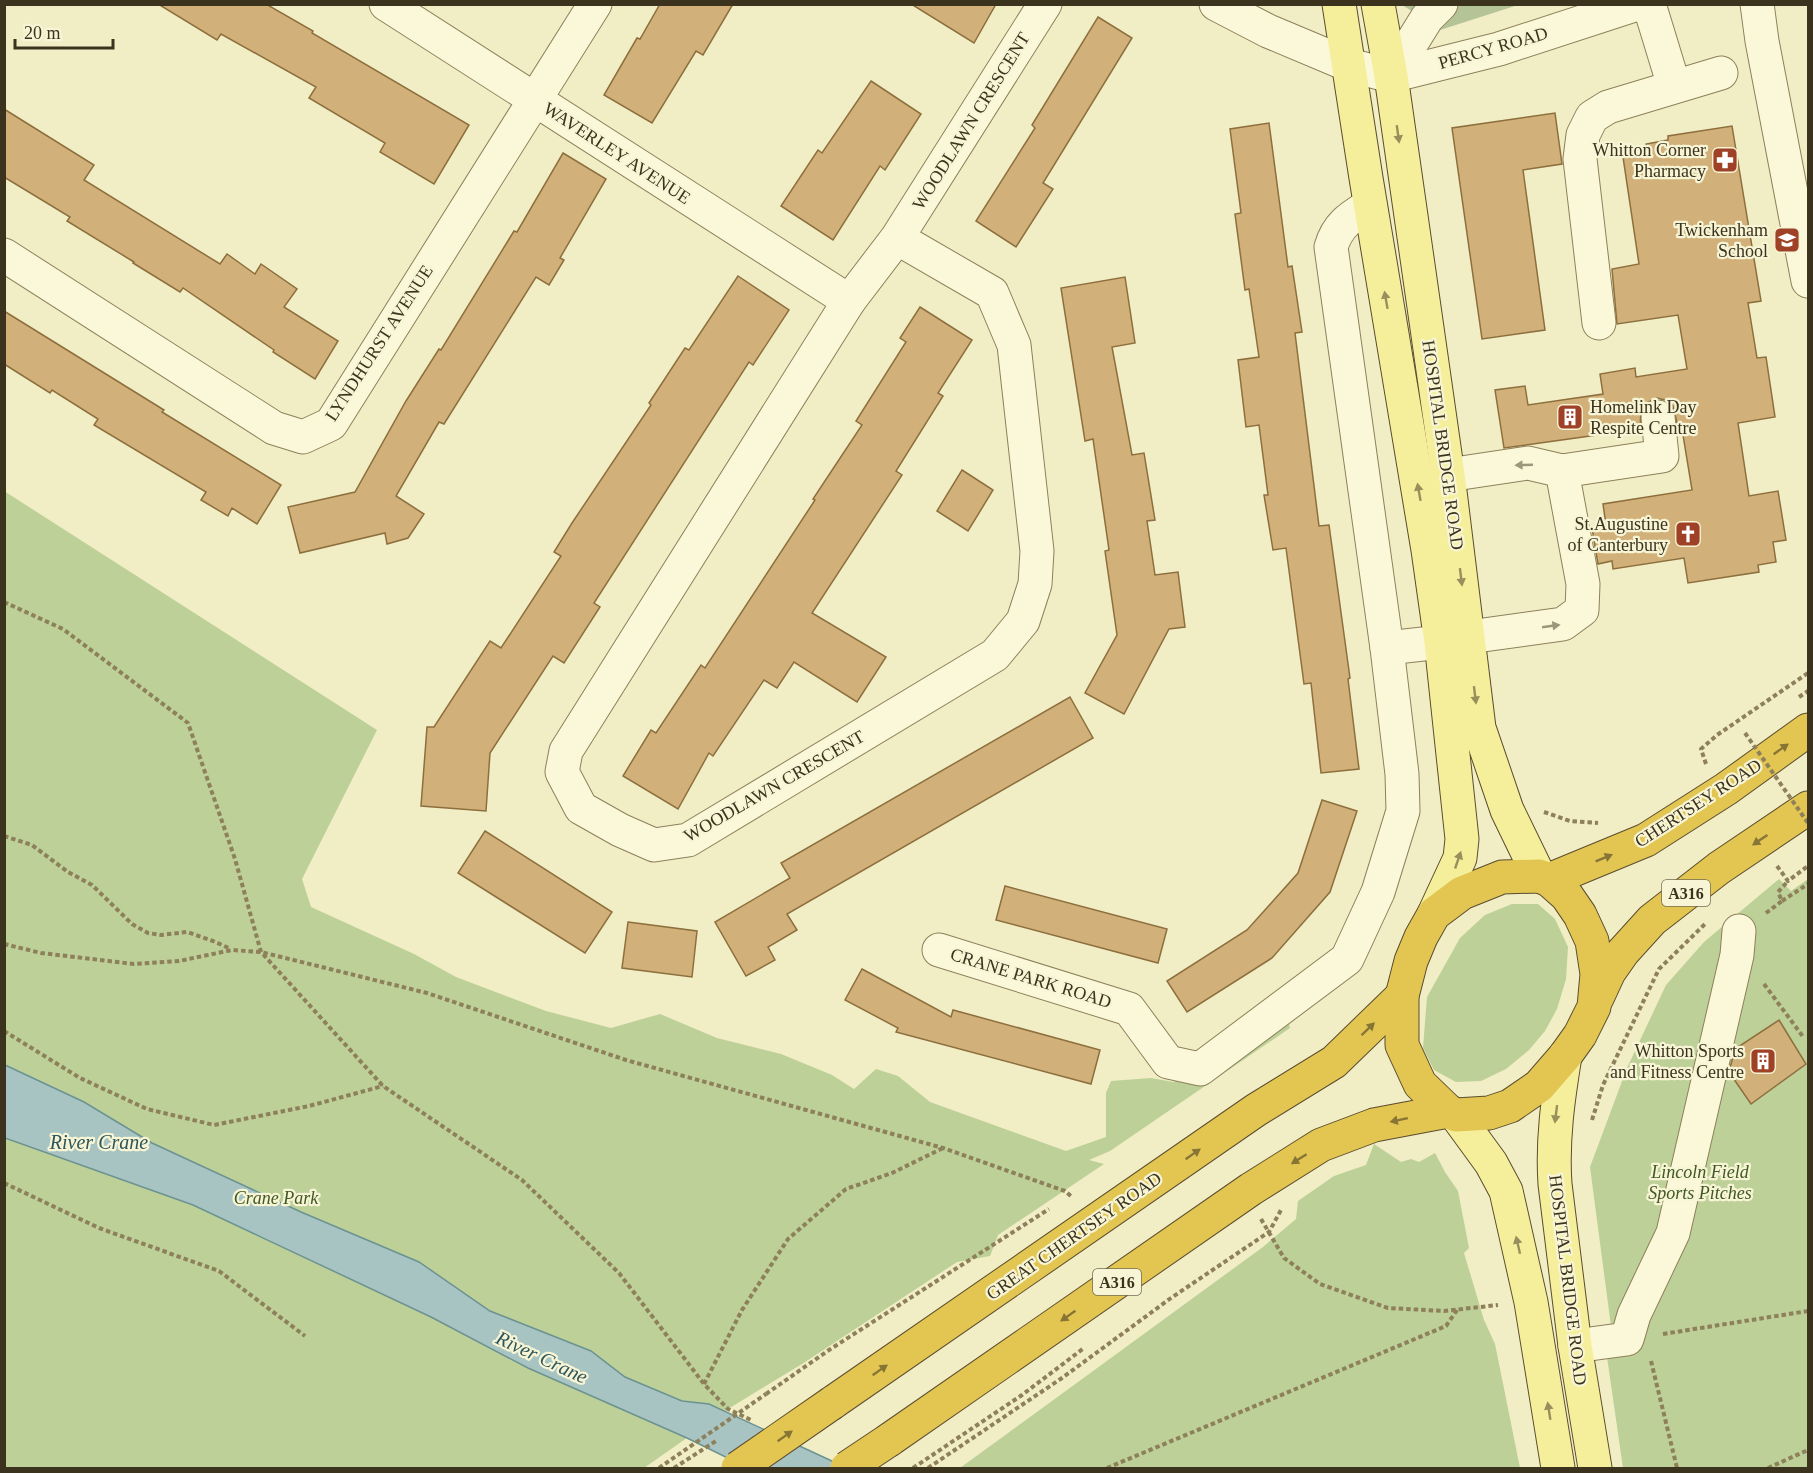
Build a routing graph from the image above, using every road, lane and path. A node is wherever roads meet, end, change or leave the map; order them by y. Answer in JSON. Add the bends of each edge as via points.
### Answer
{"nodes":[{"id":1,"x":386,"y":4,"type":"edge"},
{"id":2,"x":595,"y":4,"type":"edge"},
{"id":3,"x":1045,"y":4,"type":"edge"},
{"id":4,"x":1216,"y":4,"type":"edge"},
{"id":5,"x":1339,"y":4,"type":"edge"},
{"id":6,"x":1378,"y":4,"type":"edge"},
{"id":7,"x":1442,"y":4,"type":"edge"},
{"id":8,"x":1637,"y":4,"type":"edge"},
{"id":9,"x":1649,"y":4,"type":"edge"},
{"id":10,"x":1757,"y":4,"type":"edge"},
{"id":11,"x":1349,"y":64,"type":"junction"},
{"id":12,"x":1721,"y":73,"type":"dead end"},
{"id":13,"x":1391,"y":76,"type":"junction"},
{"id":14,"x":1674,"y":86,"type":"junction"},
{"id":15,"x":534,"y":100,"type":"junction"},
{"id":16,"x":1370,"y":205,"type":"junction"},
{"id":17,"x":897,"y":238,"type":"junction"},
{"id":18,"x":4,"y":255,"type":"edge"},
{"id":19,"x":1809,"y":281,"type":"edge"},
{"id":20,"x":849,"y":301,"type":"junction"},
{"id":21,"x":1599,"y":323,"type":"dead end"},
{"id":22,"x":1658,"y":417,"type":"dead end"},
{"id":23,"x":1562,"y":471,"type":"junction"},
{"id":24,"x":1448,"y":475,"type":"junction"},
{"id":25,"x":4,"y":602,"type":"edge"},
{"id":26,"x":1468,"y":638,"type":"junction"},
{"id":27,"x":1387,"y":648,"type":"junction"},
{"id":28,"x":1808,"y":675,"type":"edge"},
{"id":29,"x":1809,"y":730,"type":"edge"},
{"id":30,"x":1745,"y":733,"type":"dead end"},
{"id":31,"x":1707,"y":767,"type":"dead end"},
{"id":32,"x":1809,"y":808,"type":"edge"},
{"id":33,"x":1809,"y":823,"type":"edge"},
{"id":34,"x":4,"y":836,"type":"edge"},
{"id":35,"x":1784,"y":860,"type":"dead end"},
{"id":36,"x":1777,"y":866,"type":"junction"},
{"id":37,"x":1808,"y":867,"type":"edge"},
{"id":38,"x":1770,"y":871,"type":"dead end"},
{"id":39,"x":1544,"y":878,"type":"junction"},
{"id":40,"x":1809,"y":884,"type":"edge"},
{"id":41,"x":1782,"y":901,"type":"dead end"},
{"id":42,"x":1434,"y":914,"type":"junction"},
{"id":43,"x":1709,"y":920,"type":"dead end"},
{"id":44,"x":1739,"y":932,"type":"dead end"},
{"id":45,"x":4,"y":944,"type":"edge"},
{"id":46,"x":232,"y":950,"type":"junction"},
{"id":47,"x":939,"y":950,"type":"dead end"},
{"id":48,"x":261,"y":952,"type":"junction"},
{"id":49,"x":1402,"y":996,"type":"junction"},
{"id":50,"x":1594,"y":1007,"type":"junction"},
{"id":51,"x":4,"y":1031,"type":"edge"},
{"id":52,"x":1565,"y":1056,"type":"junction"},
{"id":53,"x":383,"y":1086,"type":"junction"},
{"id":54,"x":1452,"y":1113,"type":"junction"},
{"id":55,"x":1589,"y":1128,"type":"dead end"},
{"id":56,"x":943,"y":1148,"type":"junction"},
{"id":57,"x":4,"y":1183,"type":"edge"},
{"id":58,"x":1071,"y":1196,"type":"junction"},
{"id":59,"x":1061,"y":1202,"type":"dead end"},
{"id":60,"x":1077,"y":1202,"type":"dead end"},
{"id":61,"x":1285,"y":1203,"type":"dead end"},
{"id":62,"x":1051,"y":1208,"type":"dead end"},
{"id":63,"x":1261,"y":1219,"type":"dead end"},
{"id":64,"x":1269,"y":1232,"type":"junction"},
{"id":65,"x":1500,"y":1304,"type":"dead end"},
{"id":66,"x":1457,"y":1310,"type":"junction"},
{"id":67,"x":1809,"y":1311,"type":"edge"},
{"id":68,"x":305,"y":1336,"type":"dead end"},
{"id":69,"x":1636,"y":1338,"type":"junction"},
{"id":70,"x":1575,"y":1346,"type":"junction"},
{"id":71,"x":704,"y":1384,"type":"junction"},
{"id":72,"x":728,"y":1409,"type":"dead end"},
{"id":73,"x":1809,"y":1450,"type":"edge"},
{"id":74,"x":659,"y":1468,"type":"edge"},
{"id":75,"x":738,"y":1468,"type":"edge"},
{"id":76,"x":847,"y":1468,"type":"edge"},
{"id":77,"x":928,"y":1468,"type":"edge"},
{"id":78,"x":1107,"y":1468,"type":"edge"},
{"id":79,"x":1558,"y":1468,"type":"edge"},
{"id":80,"x":1595,"y":1468,"type":"edge"},
{"id":81,"x":1677,"y":1468,"type":"edge"},
{"id":82,"x":1768,"y":1468,"type":"edge"}],
"edges":[{"from":1,"to":15,"type":"street","name":"WAVERLEY AVENUE"},
{"from":2,"to":15,"type":"street","name":"LYNDHURST AVENUE"},
{"from":3,"to":17,"type":"street","name":"WOODLAWN CRESCENT"},
{"from":4,"to":11,"type":"street","name":"PERCY ROAD","via":[[1268,31]]},
{"from":5,"to":11,"type":"main road","name":"HOSPITAL BRIDGE ROAD"},
{"from":6,"to":13,"type":"main road","name":"HOSPITAL BRIDGE ROAD"},
{"from":7,"to":13,"type":"street","via":[[1427,18]]},
{"from":8,"to":13,"type":"street","name":"PERCY ROAD","via":[[1499,49]]},
{"from":9,"to":14,"type":"street"},
{"from":10,"to":19,"type":"street"},
{"from":11,"to":13,"type":"street","name":"PERCY ROAD"},
{"from":11,"to":16,"type":"main road","name":"HOSPITAL BRIDGE ROAD"},
{"from":12,"to":14,"type":"street"},
{"from":13,"to":24,"type":"main road","name":"HOSPITAL BRIDGE ROAD","one_way":true},
{"from":14,"to":21,"type":"street","via":[[1608,107],[1592,117],[1583,135],[1580,159]]},
{"from":15,"to":18,"type":"street","name":"LYNDHURST AVENUE","via":[[331,424],[303,437],[274,428]]},
{"from":15,"to":20,"type":"street","name":"WAVERLEY AVENUE"},
{"from":26,"to":16,"type":"main road","name":"HOSPITAL BRIDGE ROAD","one_way":true,"via":[[1428,550]]},
{"from":16,"to":27,"type":"street","via":[[1347,220],[1335,234],[1331,247]]},
{"from":17,"to":20,"type":"street","name":"WOODLAWN CRESCENT"},
{"from":17,"to":20,"type":"street","name":"WOODLAWN CRESCENT","via":[[992,293],[1014,345],[1037,550],[1035,584],[1023,621],[995,655],[688,840],[654,845],[581,808],[562,772],[566,751]]},
{"from":22,"to":23,"type":"street","via":[[1662,456]]},
{"from":23,"to":24,"type":"street","one_way":true,"via":[[1528,463]]},
{"from":26,"to":23,"type":"street","one_way":true,"via":[[1563,624],[1582,610],[1583,584]]},
{"from":24,"to":26,"type":"main road","name":"HOSPITAL BRIDGE ROAD","one_way":true},
{"from":25,"to":48,"type":"path","via":[[63,629],[188,723],[235,859]]},
{"from":26,"to":27,"type":"street"},
{"from":26,"to":39,"type":"main road","name":"HOSPITAL BRIDGE ROAD","one_way":true,"via":[[1479,728],[1507,810]]},
{"from":42,"to":26,"type":"main road","name":"HOSPITAL BRIDGE ROAD","one_way":true,"via":[[1460,858]]},
{"from":27,"to":47,"type":"street","name":"CRANE PARK ROAD","via":[[1403,811],[1378,892],[1347,959],[1200,1069],[1168,1062],[1129,1009]]},
{"from":28,"to":31,"type":"path","via":[[1701,749]]},
{"from":39,"to":29,"type":"highway","name":"CHERTSEY ROAD","one_way":true,"via":[[1646,840]]},
{"from":30,"to":33,"type":"path","bridge":true},
{"from":32,"to":50,"type":"highway","number":"A316","one_way":true,"via":[[1719,868],[1652,920],[1609,972]]},
{"from":34,"to":46,"type":"path","via":[[32,845],[92,885],[132,924],[148,933],[187,932]]},
{"from":35,"to":36,"type":"path"},
{"from":36,"to":37,"type":"path","via":[[1788,881]]},
{"from":36,"to":38,"type":"path"},
{"from":39,"to":42,"type":"highway","via":[[1502,876],[1462,893]]},
{"from":39,"to":50,"type":"highway","number":"A316","via":[[1567,896],[1592,941],[1597,974]]},
{"from":40,"to":41,"type":"path"},
{"from":42,"to":49,"type":"highway","via":[[1411,961]]},
{"from":43,"to":55,"type":"path","via":[[1659,969],[1603,1085]]},
{"from":44,"to":69,"type":"street","via":[[1673,1233],[1634,1315]]},
{"from":45,"to":46,"type":"path","via":[[41,953],[134,964],[179,961]]},
{"from":46,"to":48,"type":"path"},
{"from":48,"to":53,"type":"path"},
{"from":48,"to":56,"type":"path","via":[[427,993],[626,1060]]},
{"from":49,"to":54,"type":"highway","via":[[1402,1045],[1419,1084]]},
{"from":75,"to":49,"type":"highway","name":"GREAT CHERTSEY ROAD","one_way":true,"bridge":true,"via":[[1256,1110],[1334,1062]]},
{"from":50,"to":52,"type":"highway","number":"A316"},
{"from":51,"to":53,"type":"path","via":[[80,1078],[147,1109],[214,1125]]},
{"from":52,"to":54,"type":"highway","number":"A316","via":[[1539,1086],[1516,1103],[1489,1113]]},
{"from":52,"to":70,"type":"main road","name":"HOSPITAL BRIDGE ROAD","one_way":true,"via":[[1555,1115],[1553,1159]]},
{"from":53,"to":71,"type":"path","via":[[522,1180],[619,1273]]},
{"from":54,"to":76,"type":"highway","number":"A316","one_way":true,"bridge":true,"via":[[1374,1125],[1321,1145],[1251,1189]]},
{"from":79,"to":54,"type":"main road","name":"HOSPITAL BRIDGE ROAD","one_way":true,"via":[[1531,1302],[1506,1191],[1491,1163]]},
{"from":56,"to":58,"type":"path"},
{"from":56,"to":71,"type":"path","via":[[892,1173],[846,1189],[788,1239],[742,1310]]},
{"from":57,"to":68,"type":"path","via":[[99,1228],[219,1272]]},
{"from":58,"to":59,"type":"path"},
{"from":58,"to":60,"type":"path"},
{"from":61,"to":64,"type":"path"},
{"from":62,"to":74,"type":"path","bridge":true,"via":[[829,1350]]},
{"from":63,"to":64,"type":"path"},
{"from":64,"to":66,"type":"path","via":[[1284,1258],[1320,1284],[1388,1308]]},
{"from":64,"to":77,"type":"path"},
{"from":65,"to":66,"type":"path"},
{"from":66,"to":78,"type":"path","via":[[1446,1326]]},
{"from":67,"to":69,"type":"path"},
{"from":69,"to":70,"type":"street"},
{"from":69,"to":81,"type":"path"},
{"from":70,"to":80,"type":"main road","name":"HOSPITAL BRIDGE ROAD"},
{"from":71,"to":72,"type":"path"},
{"from":73,"to":82,"type":"path"}]}
